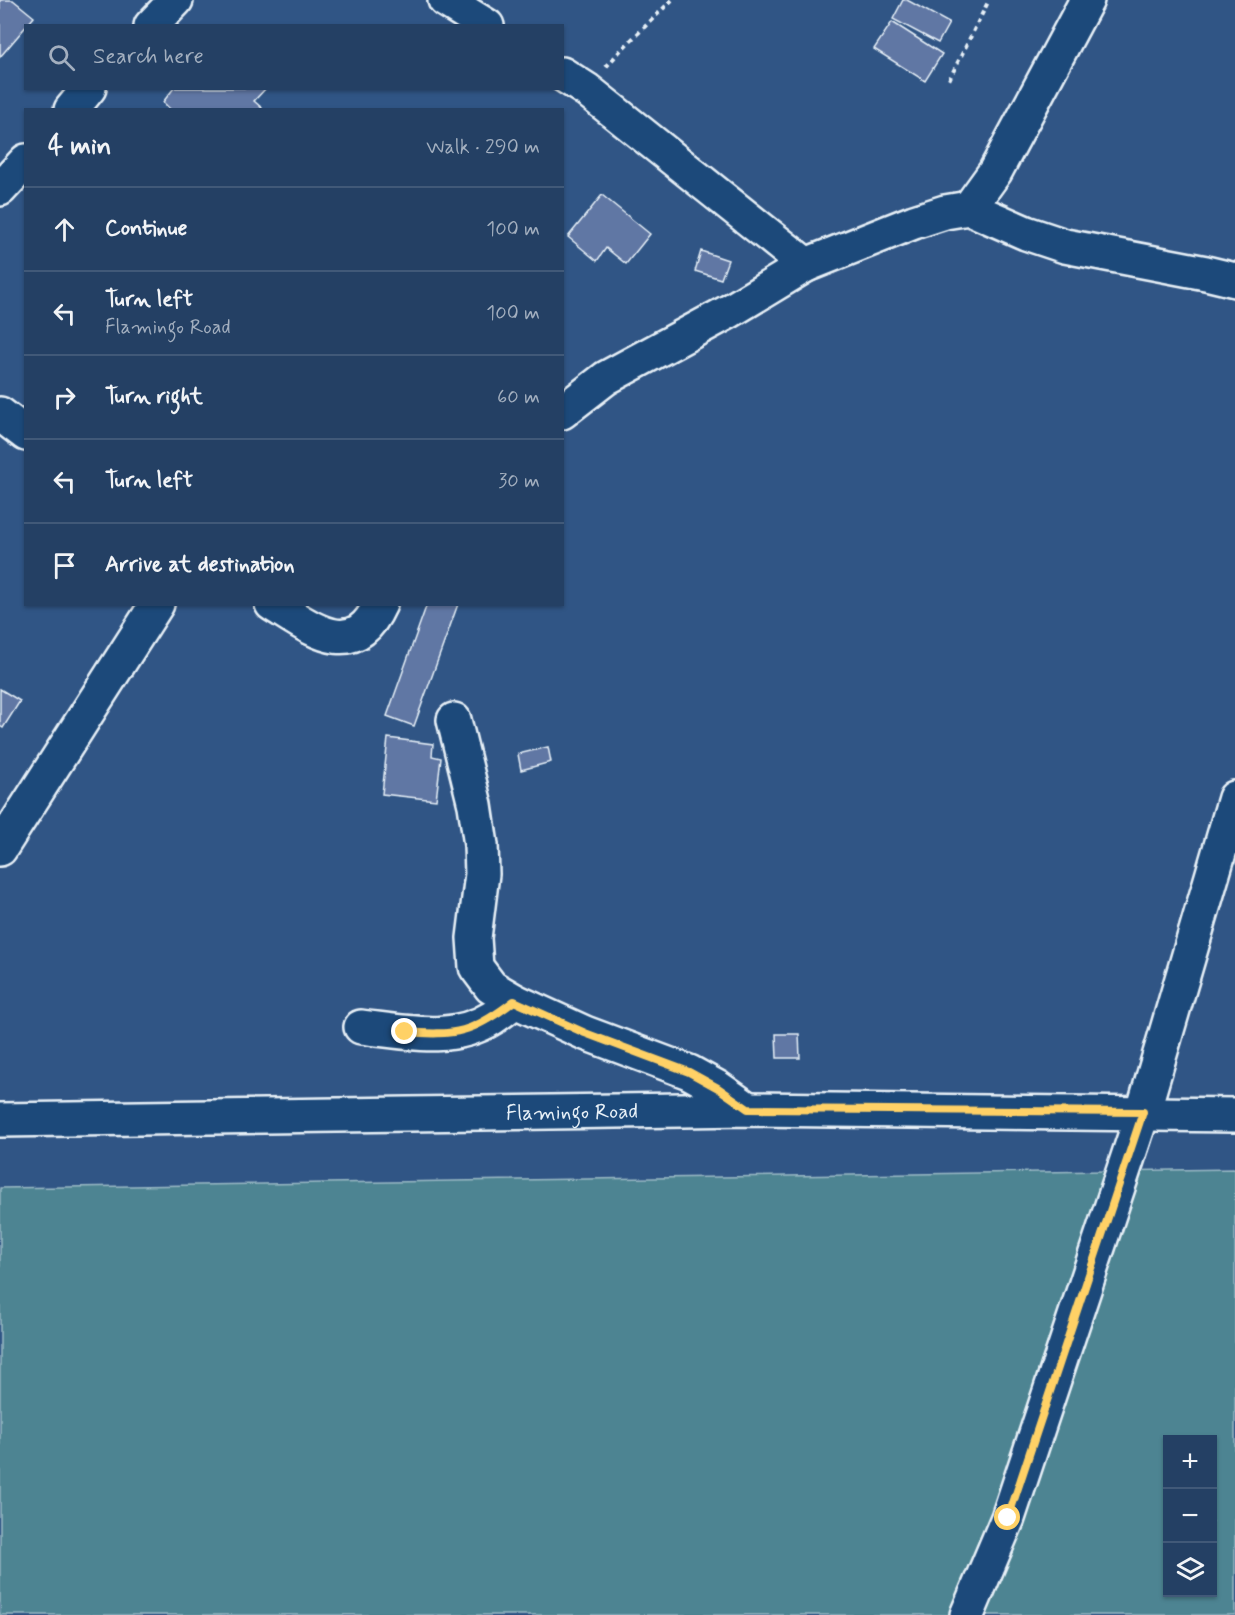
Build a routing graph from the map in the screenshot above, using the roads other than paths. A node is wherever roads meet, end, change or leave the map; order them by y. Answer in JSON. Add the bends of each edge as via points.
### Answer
{"nodes":[{"id":1,"x":176,"y":0,"type":"edge"},
{"id":2,"x":445,"y":0,"type":"edge"},
{"id":3,"x":1087,"y":0,"type":"edge"},
{"id":4,"x":153,"y":24,"type":"edge"},
{"id":5,"x":484,"y":24,"type":"edge"},
{"id":6,"x":575,"y":82,"type":"edge"},
{"id":7,"x":87,"y":90,"type":"edge"},
{"id":8,"x":73,"y":108,"type":"edge"},
{"id":9,"x":24,"y":162,"type":"edge"},
{"id":10,"x":0,"y":189,"type":"edge"},
{"id":11,"x":969,"y":208,"type":"junction"},
{"id":12,"x":806,"y":265,"type":"junction"},
{"id":13,"x":1235,"y":280,"type":"edge"},
{"id":14,"x":564,"y":410,"type":"edge"},
{"id":15,"x":0,"y":414,"type":"edge"},
{"id":16,"x":24,"y":432,"type":"edge"},
{"id":17,"x":156,"y":606,"type":"edge"},
{"id":18,"x":275,"y":606,"type":"edge"},
{"id":19,"x":379,"y":606,"type":"edge"},
{"id":20,"x":454,"y":720,"type":"dead end"},
{"id":21,"x":1235,"y":798,"type":"edge"},
{"id":22,"x":0,"y":849,"type":"edge"},
{"id":23,"x":514,"y":1001,"type":"junction"},
{"id":24,"x":361,"y":1027,"type":"dead end"},
{"id":25,"x":748,"y":1109,"type":"junction"},
{"id":26,"x":1143,"y":1112,"type":"junction"},
{"id":27,"x":1235,"y":1115,"type":"edge"},
{"id":28,"x":0,"y":1120,"type":"edge"},
{"id":29,"x":967,"y":1615,"type":"edge"}],
"edges":[{"from":1,"to":4,"type":"street"},
{"from":2,"to":5,"type":"street"},
{"from":3,"to":11,"type":"street","via":[[996,172]]},
{"from":6,"to":12,"type":"street"},
{"from":7,"to":8,"type":"street"},
{"from":9,"to":10,"type":"street"},
{"from":11,"to":12,"type":"street","via":[[914,222]]},
{"from":11,"to":13,"type":"street","via":[[1065,246]]},
{"from":12,"to":14,"type":"street","via":[[606,378]]},
{"from":15,"to":16,"type":"street"},
{"from":17,"to":22,"type":"street"},
{"from":18,"to":19,"type":"street","via":[[326,636],[344,638],[361,631]]},
{"from":20,"to":23,"type":"street","via":[[481,845],[482,874],[474,938],[476,967],[491,987]]},
{"from":21,"to":26,"type":"street"},
{"from":23,"to":24,"type":"street","via":[[492,1019],[441,1035]]},
{"from":23,"to":25,"type":"street","via":[[689,1072]]},
{"from":25,"to":26,"type":"street","name":"Flamingo Road"},
{"from":25,"to":28,"type":"street","name":"Flamingo Road"},
{"from":26,"to":27,"type":"street","name":"Flamingo Road"},
{"from":26,"to":29,"type":"street","via":[[1008,1518]]}]}
